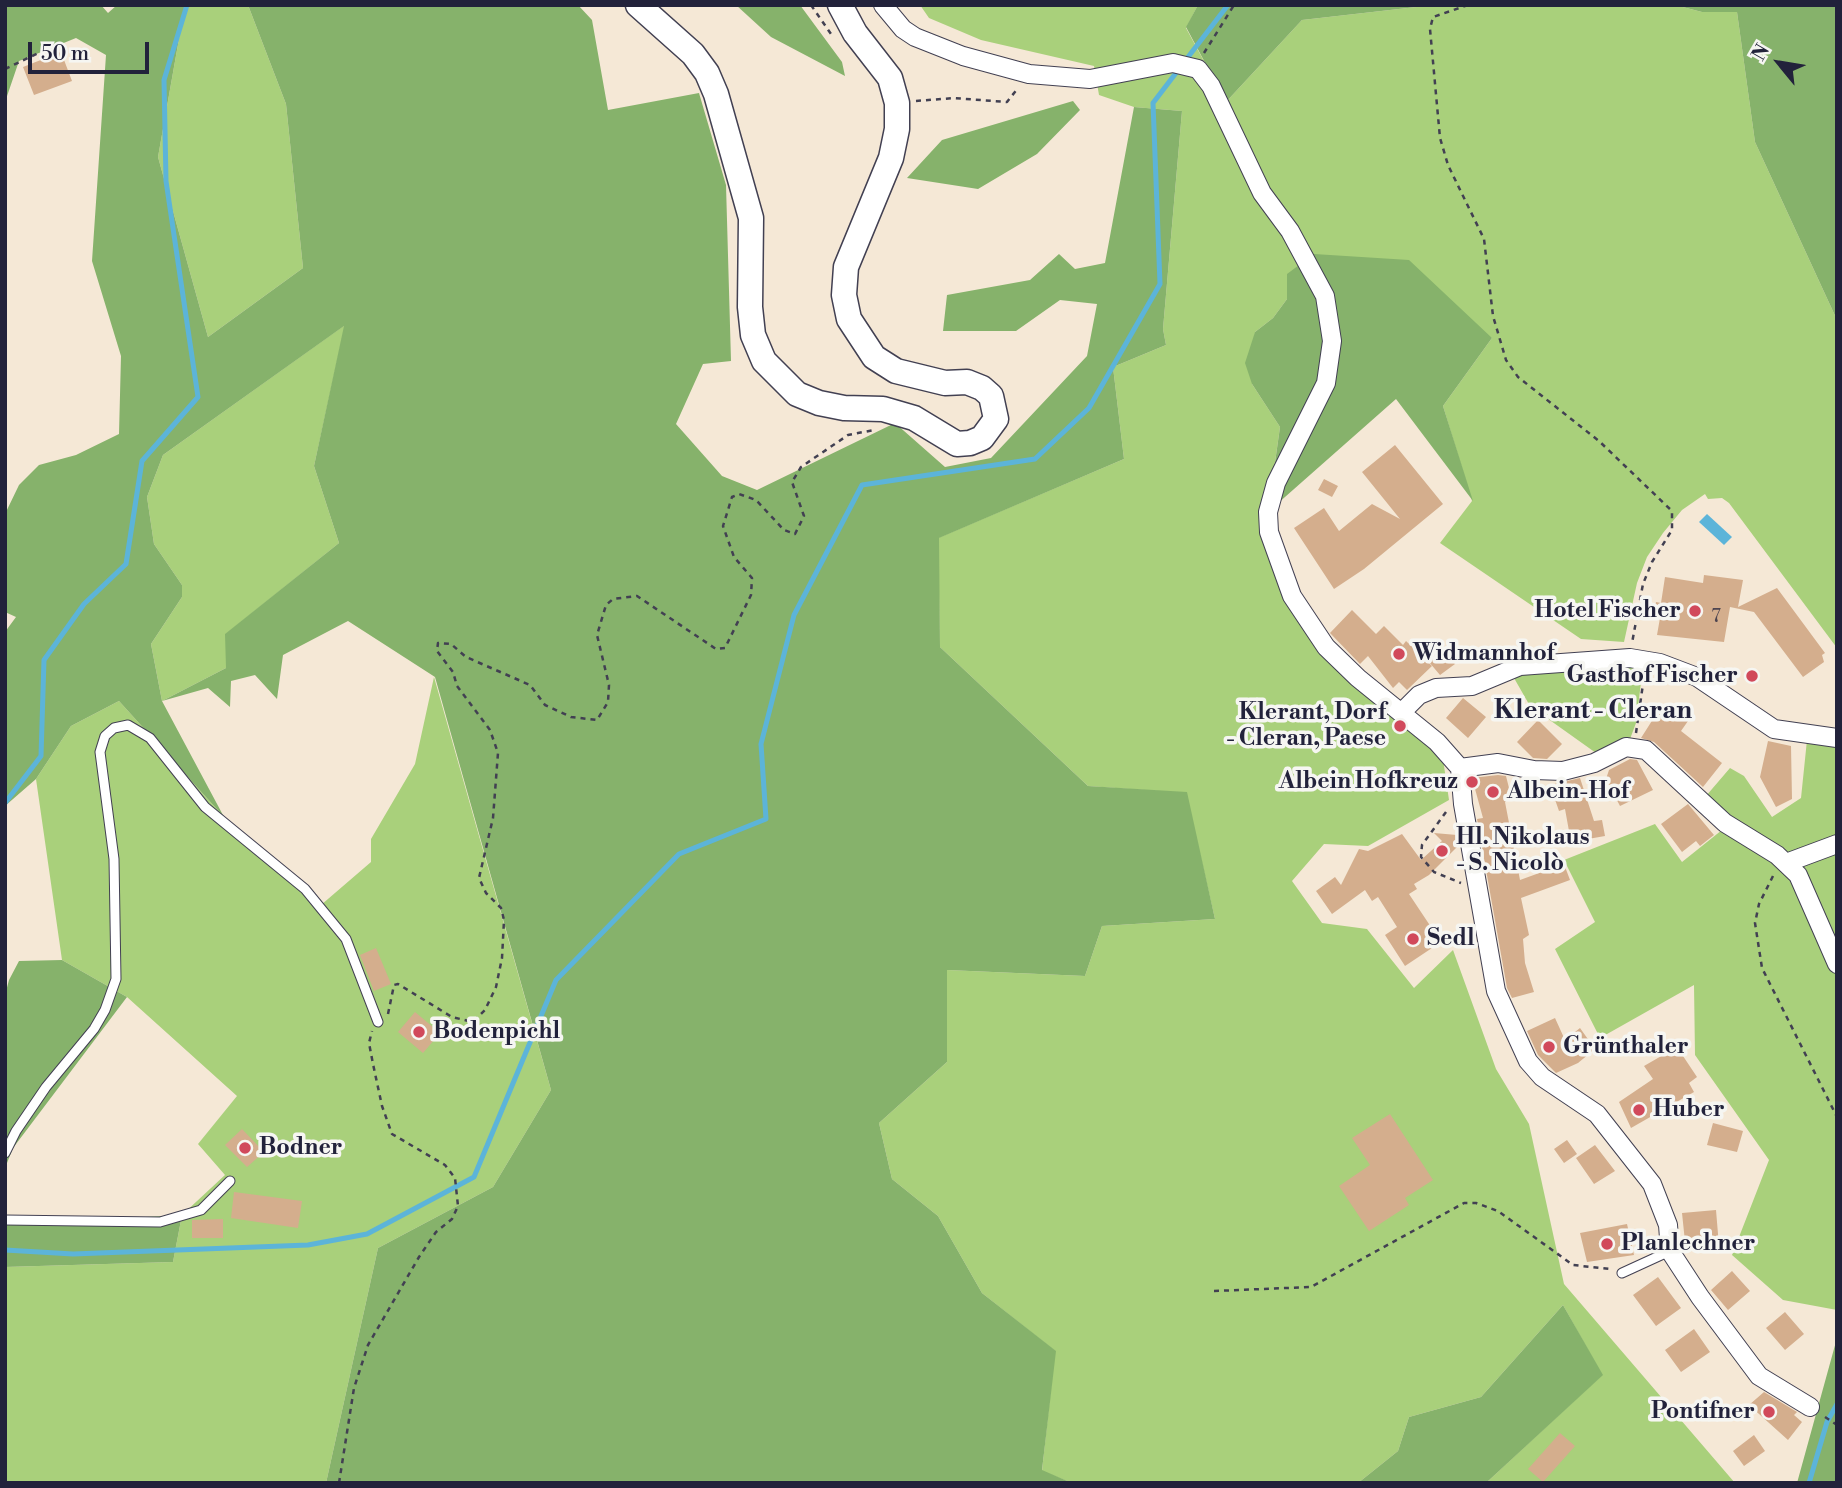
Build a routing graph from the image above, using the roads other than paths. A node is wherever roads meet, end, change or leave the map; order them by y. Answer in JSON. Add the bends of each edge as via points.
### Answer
{"nodes":[{"id":1,"x":638,"y":5,"type":"edge"},
{"id":2,"x":840,"y":5,"type":"edge"},
{"id":3,"x":883,"y":5,"type":"edge"},
{"id":4,"x":1402,"y":712,"type":"junction"},
{"id":5,"x":1837,"y":738,"type":"edge"},
{"id":6,"x":1460,"y":768,"type":"junction"},
{"id":7,"x":1837,"y":844,"type":"edge"},
{"id":8,"x":1786,"y":863,"type":"junction"},
{"id":9,"x":1837,"y":964,"type":"edge"},
{"id":10,"x":378,"y":1022,"type":"road end"},
{"id":11,"x":5,"y":1153,"type":"edge"},
{"id":12,"x":230,"y":1181,"type":"dead end"},
{"id":13,"x":5,"y":1220,"type":"edge"},
{"id":14,"x":1670,"y":1251,"type":"junction"},
{"id":15,"x":1622,"y":1273,"type":"road end"},
{"id":16,"x":1815,"y":1410,"type":"road end"}],
"edges":[{"from":1,"to":2,"type":"street","via":[[693,54],[716,94],[751,218],[750,307],[753,335],[764,361],[797,394],[818,403],[883,409],[914,418],[957,444],[982,438],[996,419],[991,396],[982,387],[896,372],[874,357],[849,319],[844,295],[846,267],[891,158],[897,103],[890,78]]},
{"from":3,"to":4,"type":"street","via":[[915,37],[1029,74],[1090,79],[1187,66],[1211,86],[1262,193],[1290,231],[1325,296],[1332,341],[1326,383],[1276,483],[1268,512],[1278,562],[1292,596],[1326,646]]},
{"from":4,"to":5,"type":"street","via":[[1419,695],[1436,688],[1472,686],[1520,666],[1639,659],[1697,677],[1774,729]]},
{"from":4,"to":6,"type":"street"},
{"from":6,"to":8,"type":"street","via":[[1498,764],[1563,771],[1631,746],[1646,750],[1725,823]]},
{"from":6,"to":14,"type":"street","via":[[1496,991],[1517,1042],[1542,1077],[1597,1114],[1652,1184],[1668,1225]]},
{"from":7,"to":8,"type":"street"},
{"from":8,"to":9,"type":"street","via":[[1803,884]]},
{"from":10,"to":11,"type":"lane","via":[[346,939],[305,889],[205,807],[150,738],[128,725],[114,728],[105,736],[100,752],[114,859],[116,979],[94,1029],[46,1087]]},
{"from":12,"to":13,"type":"lane","via":[[201,1210],[160,1222]]},
{"from":14,"to":15,"type":"lane"},
{"from":14,"to":16,"type":"street","via":[[1759,1376]]}]}
